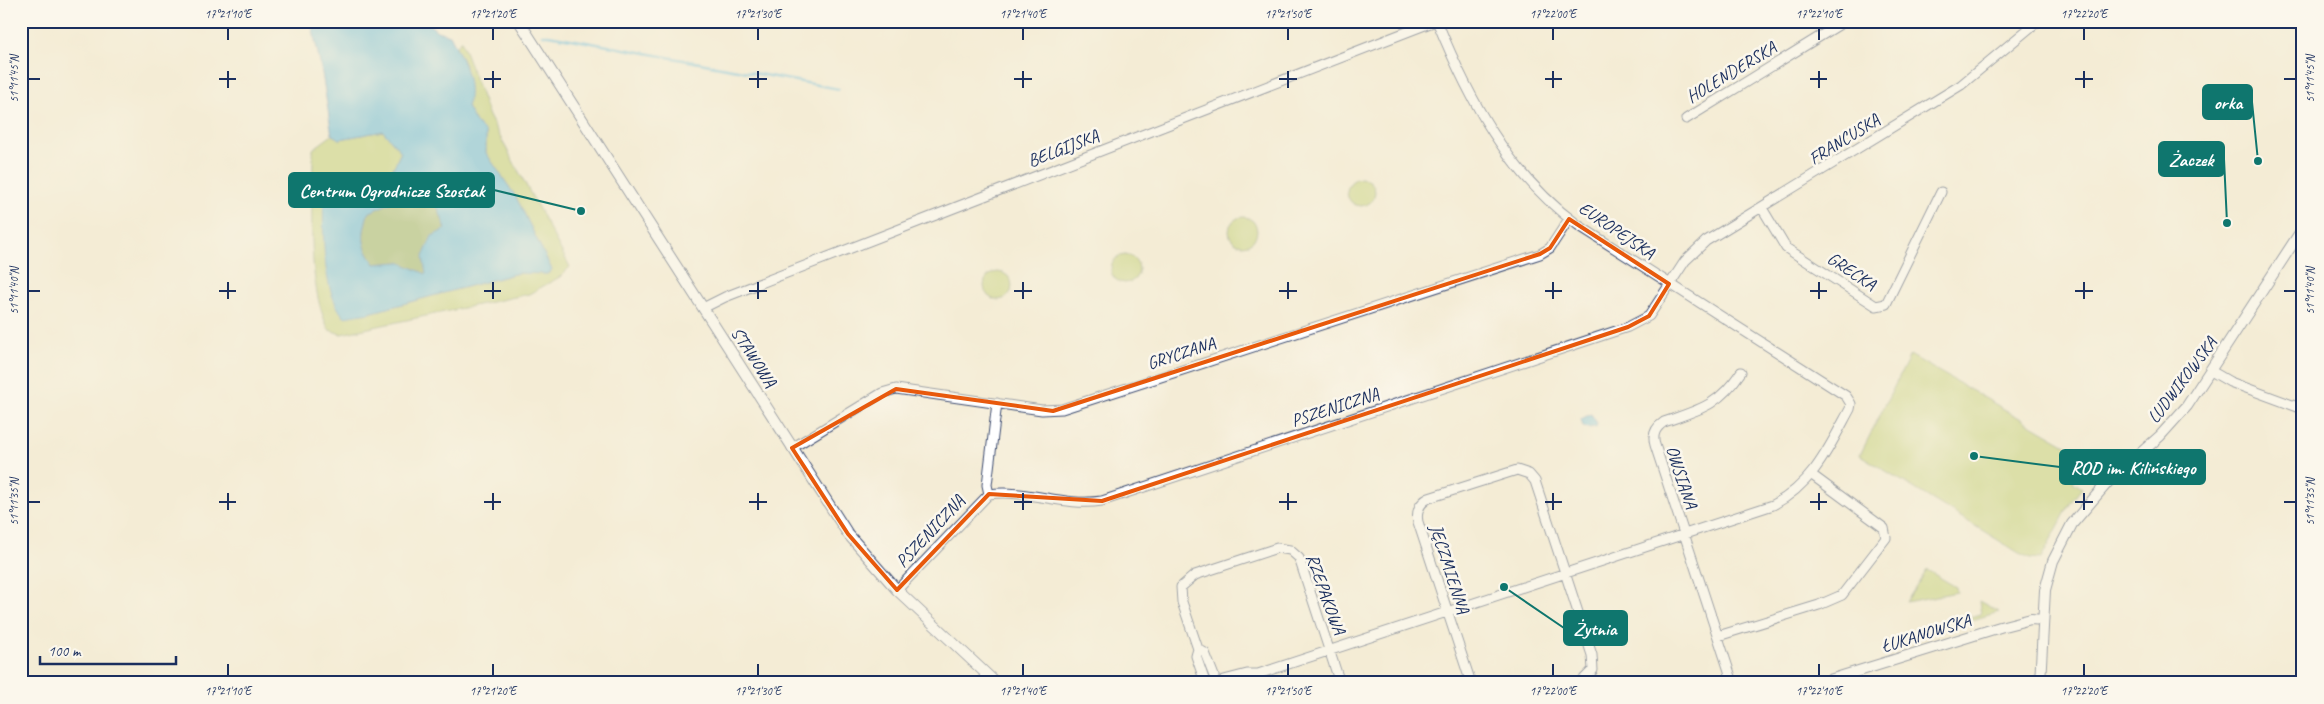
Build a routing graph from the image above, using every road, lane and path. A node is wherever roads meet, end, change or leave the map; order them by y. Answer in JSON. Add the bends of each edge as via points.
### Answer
{"nodes":[{"id":1,"x":519,"y":21,"type":"edge"},
{"id":2,"x":1436,"y":21,"type":"edge"},
{"id":3,"x":1845,"y":21,"type":"edge"},
{"id":4,"x":2038,"y":21,"type":"edge"},
{"id":5,"x":1686,"y":119,"type":"dead end"},
{"id":6,"x":1940,"y":192,"type":"dead end"},
{"id":7,"x":1762,"y":208,"type":"junction"},
{"id":8,"x":1569,"y":219,"type":"junction"},
{"id":9,"x":2303,"y":228,"type":"edge"},
{"id":10,"x":1669,"y":284,"type":"junction"},
{"id":11,"x":703,"y":308,"type":"junction"},
{"id":12,"x":2211,"y":371,"type":"junction"},
{"id":13,"x":1741,"y":372,"type":"dead end"},
{"id":14,"x":997,"y":403,"type":"junction"},
{"id":15,"x":2303,"y":409,"type":"edge"},
{"id":16,"x":792,"y":448,"type":"junction"},
{"id":17,"x":1812,"y":475,"type":"junction"},
{"id":18,"x":989,"y":494,"type":"junction"},
{"id":19,"x":1684,"y":534,"type":"junction"},
{"id":20,"x":1565,"y":574,"type":"junction"},
{"id":21,"x":897,"y":590,"type":"junction"},
{"id":22,"x":1448,"y":612,"type":"junction"},
{"id":23,"x":2043,"y":620,"type":"junction"},
{"id":24,"x":1718,"y":636,"type":"junction"},
{"id":25,"x":1198,"y":649,"type":"junction"},
{"id":26,"x":1330,"y":651,"type":"junction"},
{"id":27,"x":1258,"y":674,"type":"junction"},
{"id":28,"x":1214,"y":676,"type":"junction"},
{"id":29,"x":984,"y":678,"type":"edge"},
{"id":30,"x":1225,"y":681,"type":"edge"},
{"id":31,"x":1204,"y":682,"type":"edge"},
{"id":32,"x":996,"y":683,"type":"edge"},
{"id":33,"x":1244,"y":683,"type":"edge"},
{"id":34,"x":1340,"y":683,"type":"edge"},
{"id":35,"x":1471,"y":683,"type":"edge"},
{"id":36,"x":1580,"y":683,"type":"edge"},
{"id":37,"x":1733,"y":683,"type":"edge"},
{"id":38,"x":1820,"y":683,"type":"edge"},
{"id":39,"x":2040,"y":683,"type":"edge"}],
"edges":[{"from":1,"to":11,"type":"street","name":"STAWOWA"},
{"from":2,"to":8,"type":"street","name":"EUROPEJSKA","via":[[1480,113],[1524,174]]},
{"from":2,"to":11,"type":"street","name":"BELGIJSKA"},
{"from":3,"to":5,"type":"street","name":"HOLENDERSKA"},
{"from":4,"to":7,"type":"street","name":"FRANCUSKA","via":[[1961,85]]},
{"from":6,"to":7,"type":"street","name":"GRECKA","via":[[1886,304],[1876,306],[1786,248]]},
{"from":7,"to":10,"type":"street","name":"FRANCUSKA","via":[[1698,247]]},
{"from":8,"to":10,"type":"street","name":"EUROPEJSKA"},
{"from":8,"to":14,"type":"street","name":"GRYCZANA","via":[[1550,248],[1540,254],[1062,409],[1042,410]]},
{"from":9,"to":12,"type":"street","name":"LUDWIKOWSKA"},
{"from":10,"to":17,"type":"street","name":"EUROPEJSKA","via":[[1849,399],[1850,409]]},
{"from":10,"to":18,"type":"street","name":"PSZENICZNA","via":[[1649,316],[1628,327],[1102,501]]},
{"from":11,"to":16,"type":"street","name":"STAWOWA"},
{"from":12,"to":15,"type":"street","via":[[2230,382]]},
{"from":12,"to":23,"type":"street","name":"LUDWIKOWSKA","via":[[2187,406],[2160,436],[2108,482],[2072,524],[2050,569],[2043,600]]},
{"from":13,"to":19,"type":"street","name":"OWSIANA","via":[[1726,393],[1714,402],[1664,422],[1653,436]]},
{"from":14,"to":16,"type":"street","name":"GRYCZANA","via":[[891,390]]},
{"from":14,"to":18,"type":"street","name":"PSZENICZNA","via":[[987,485]]},
{"from":16,"to":21,"type":"street","name":"STAWOWA","via":[[852,539]]},
{"from":17,"to":19,"type":"street","via":[[1773,505]]},
{"from":17,"to":24,"type":"street","via":[[1884,528],[1887,535],[1883,542],[1842,596]]},
{"from":18,"to":21,"type":"street","name":"PSZENICZNA"},
{"from":19,"to":20,"type":"street"},
{"from":19,"to":24,"type":"street","name":"OWSIANA"},
{"from":20,"to":22,"type":"street"},
{"from":20,"to":22,"type":"street","name":"JĘCZMIENNA","via":[[1535,481],[1529,474],[1513,470],[1438,495],[1424,501],[1419,508],[1417,517]]},
{"from":20,"to":36,"type":"street","name":"JĘCZMIENNA","via":[[1593,660],[1592,673]]},
{"from":21,"to":29,"type":"street","name":"STAWOWA"},
{"from":22,"to":26,"type":"street"},
{"from":22,"to":35,"type":"street","name":"JĘCZMIENNA"},
{"from":23,"to":38,"type":"street","name":"ŁUKANOWSKA","via":[[2031,619],[2000,627]]},
{"from":23,"to":39,"type":"street","name":"LUDWIKOWSKA"},
{"from":24,"to":37,"type":"street","name":"OWSIANA"},
{"from":25,"to":26,"type":"street","name":"RZEPAKOWA","via":[[1180,594],[1185,582],[1195,575],[1278,548],[1290,550],[1298,558]]},
{"from":25,"to":28,"type":"street","name":"RZEPAKOWA","via":[[1205,653]]},
{"from":25,"to":31,"type":"street","name":"RZEPAKOWA","via":[[1196,656]]},
{"from":26,"to":27,"type":"street"},
{"from":26,"to":34,"type":"street","name":"RZEPAKOWA"},
{"from":27,"to":30,"type":"street"},
{"from":27,"to":33,"type":"street"},
{"from":28,"to":30,"type":"street"},
{"from":28,"to":31,"type":"street"},
{"from":29,"to":32,"type":"street","name":"STAWOWA"}]}
